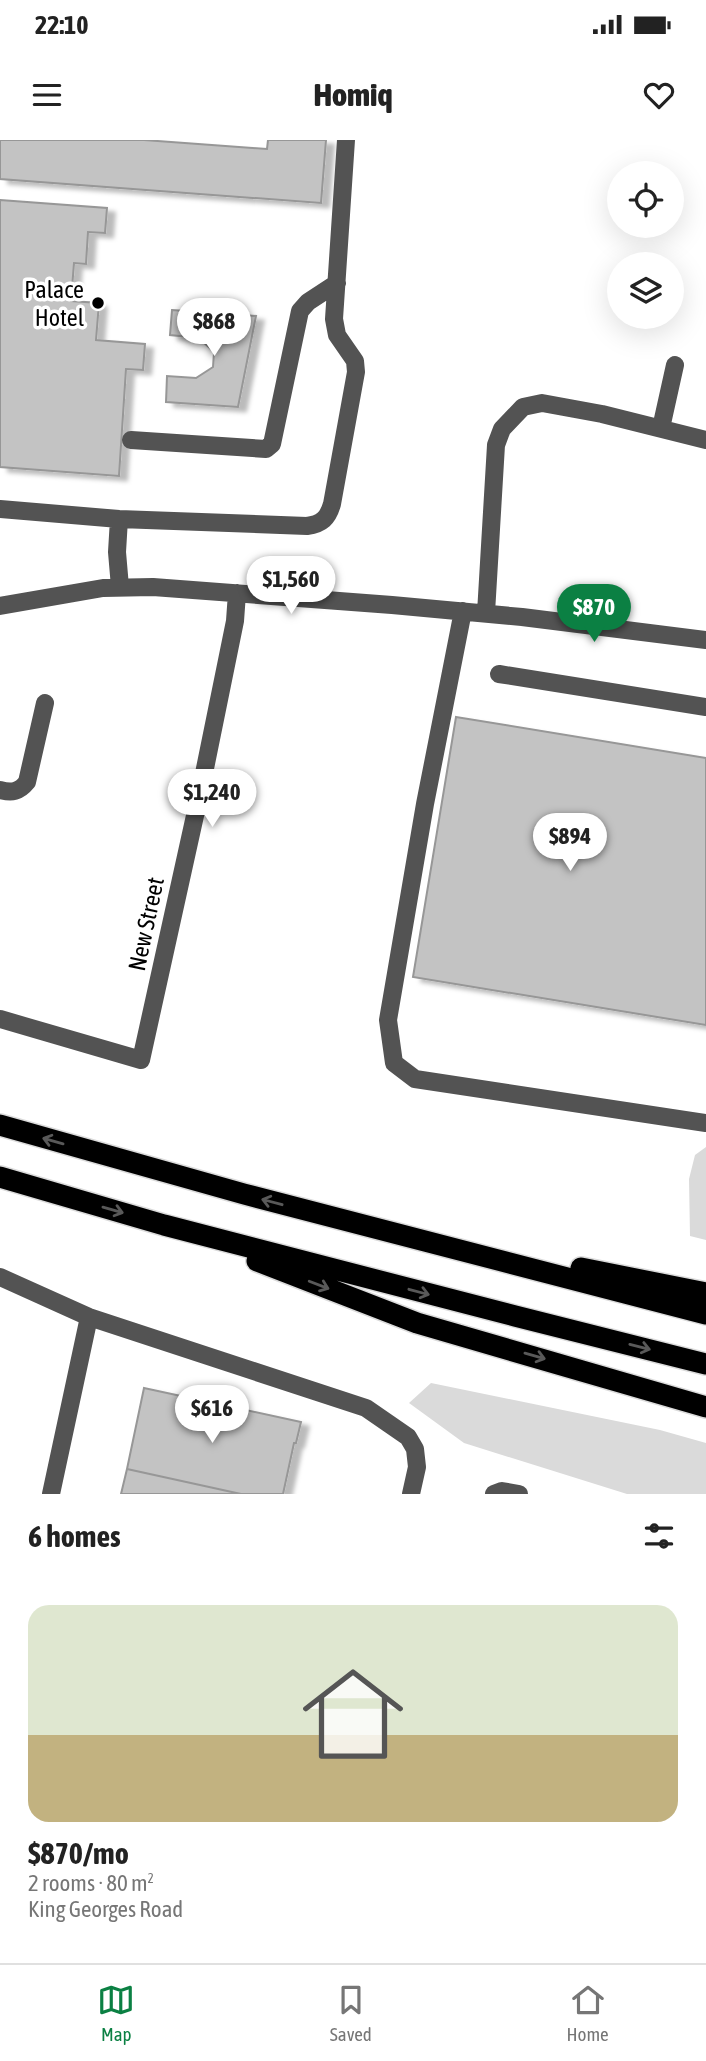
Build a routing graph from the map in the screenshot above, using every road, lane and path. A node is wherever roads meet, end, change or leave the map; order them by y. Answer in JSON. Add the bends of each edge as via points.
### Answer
{"nodes":[{"id":1,"x":346,"y":140,"type":"edge"},
{"id":2,"x":337,"y":283,"type":"junction"},
{"id":3,"x":675,"y":365,"type":"dead end"},
{"id":4,"x":661,"y":428,"type":"junction"},
{"id":5,"x":131,"y":440,"type":"dead end"},
{"id":6,"x":706,"y":440,"type":"edge"},
{"id":7,"x":0,"y":509,"type":"edge"},
{"id":8,"x":119,"y":519,"type":"junction"},
{"id":9,"x":120,"y":587,"type":"junction"},
{"id":10,"x":237,"y":593,"type":"junction"},
{"id":11,"x":0,"y":606,"type":"edge"},
{"id":12,"x":463,"y":611,"type":"junction"},
{"id":13,"x":486,"y":613,"type":"junction"},
{"id":14,"x":706,"y":640,"type":"edge"},
{"id":15,"x":499,"y":674,"type":"dead end"},
{"id":16,"x":45,"y":704,"type":"dead end"},
{"id":17,"x":706,"y":707,"type":"edge"},
{"id":18,"x":0,"y":790,"type":"edge"},
{"id":19,"x":0,"y":1018,"type":"edge"},
{"id":20,"x":706,"y":1123,"type":"edge"},
{"id":21,"x":0,"y":1125,"type":"edge"},
{"id":22,"x":0,"y":1177,"type":"edge"},
{"id":23,"x":339,"y":1219,"type":"junction"},
{"id":24,"x":164,"y":1225,"type":"junction"},
{"id":25,"x":0,"y":1277,"type":"edge"},
{"id":26,"x":706,"y":1293,"type":"edge"},
{"id":27,"x":706,"y":1314,"type":"edge"},
{"id":28,"x":89,"y":1317,"type":"junction"},
{"id":29,"x":706,"y":1364,"type":"edge"},
{"id":30,"x":706,"y":1407,"type":"edge"},
{"id":31,"x":51,"y":1494,"type":"edge"},
{"id":32,"x":411,"y":1494,"type":"edge"},
{"id":33,"x":494,"y":1494,"type":"edge"},
{"id":34,"x":519,"y":1494,"type":"edge"}],
"edges":[{"from":1,"to":2,"type":"street"},
{"from":2,"to":5,"type":"street","via":[[300,311],[270,448]]},
{"from":2,"to":8,"type":"street","via":[[335,327],[355,361],[356,372],[327,517],[307,526]]},
{"from":3,"to":4,"type":"street"},
{"from":4,"to":6,"type":"street"},
{"from":4,"to":13,"type":"street","via":[[542,403],[523,407],[502,429],[496,445]]},
{"from":7,"to":8,"type":"street"},
{"from":8,"to":9,"type":"street"},
{"from":9,"to":10,"type":"street"},
{"from":9,"to":11,"type":"street"},
{"from":10,"to":12,"type":"street"},
{"from":10,"to":19,"type":"street","name":"New Street","via":[[205,767],[141,1060]]},
{"from":12,"to":13,"type":"street"},
{"from":12,"to":20,"type":"street","via":[[388,1020],[394,1063],[415,1079]]},
{"from":13,"to":14,"type":"street"},
{"from":15,"to":17,"type":"street"},
{"from":16,"to":18,"type":"street","via":[[27,782],[16,792]]},
{"from":23,"to":21,"type":"highway","one_way":true},
{"from":22,"to":24,"type":"highway","one_way":true},
{"from":23,"to":26,"type":"highway"},
{"from":23,"to":27,"type":"highway"},
{"from":24,"to":29,"type":"highway","one_way":true},
{"from":24,"to":30,"type":"highway","one_way":true,"via":[[417,1323]]},
{"from":25,"to":28,"type":"street"},
{"from":28,"to":31,"type":"street"},
{"from":28,"to":32,"type":"street","via":[[366,1408],[408,1437],[415,1449]]},
{"from":33,"to":34,"type":"street"}]}
